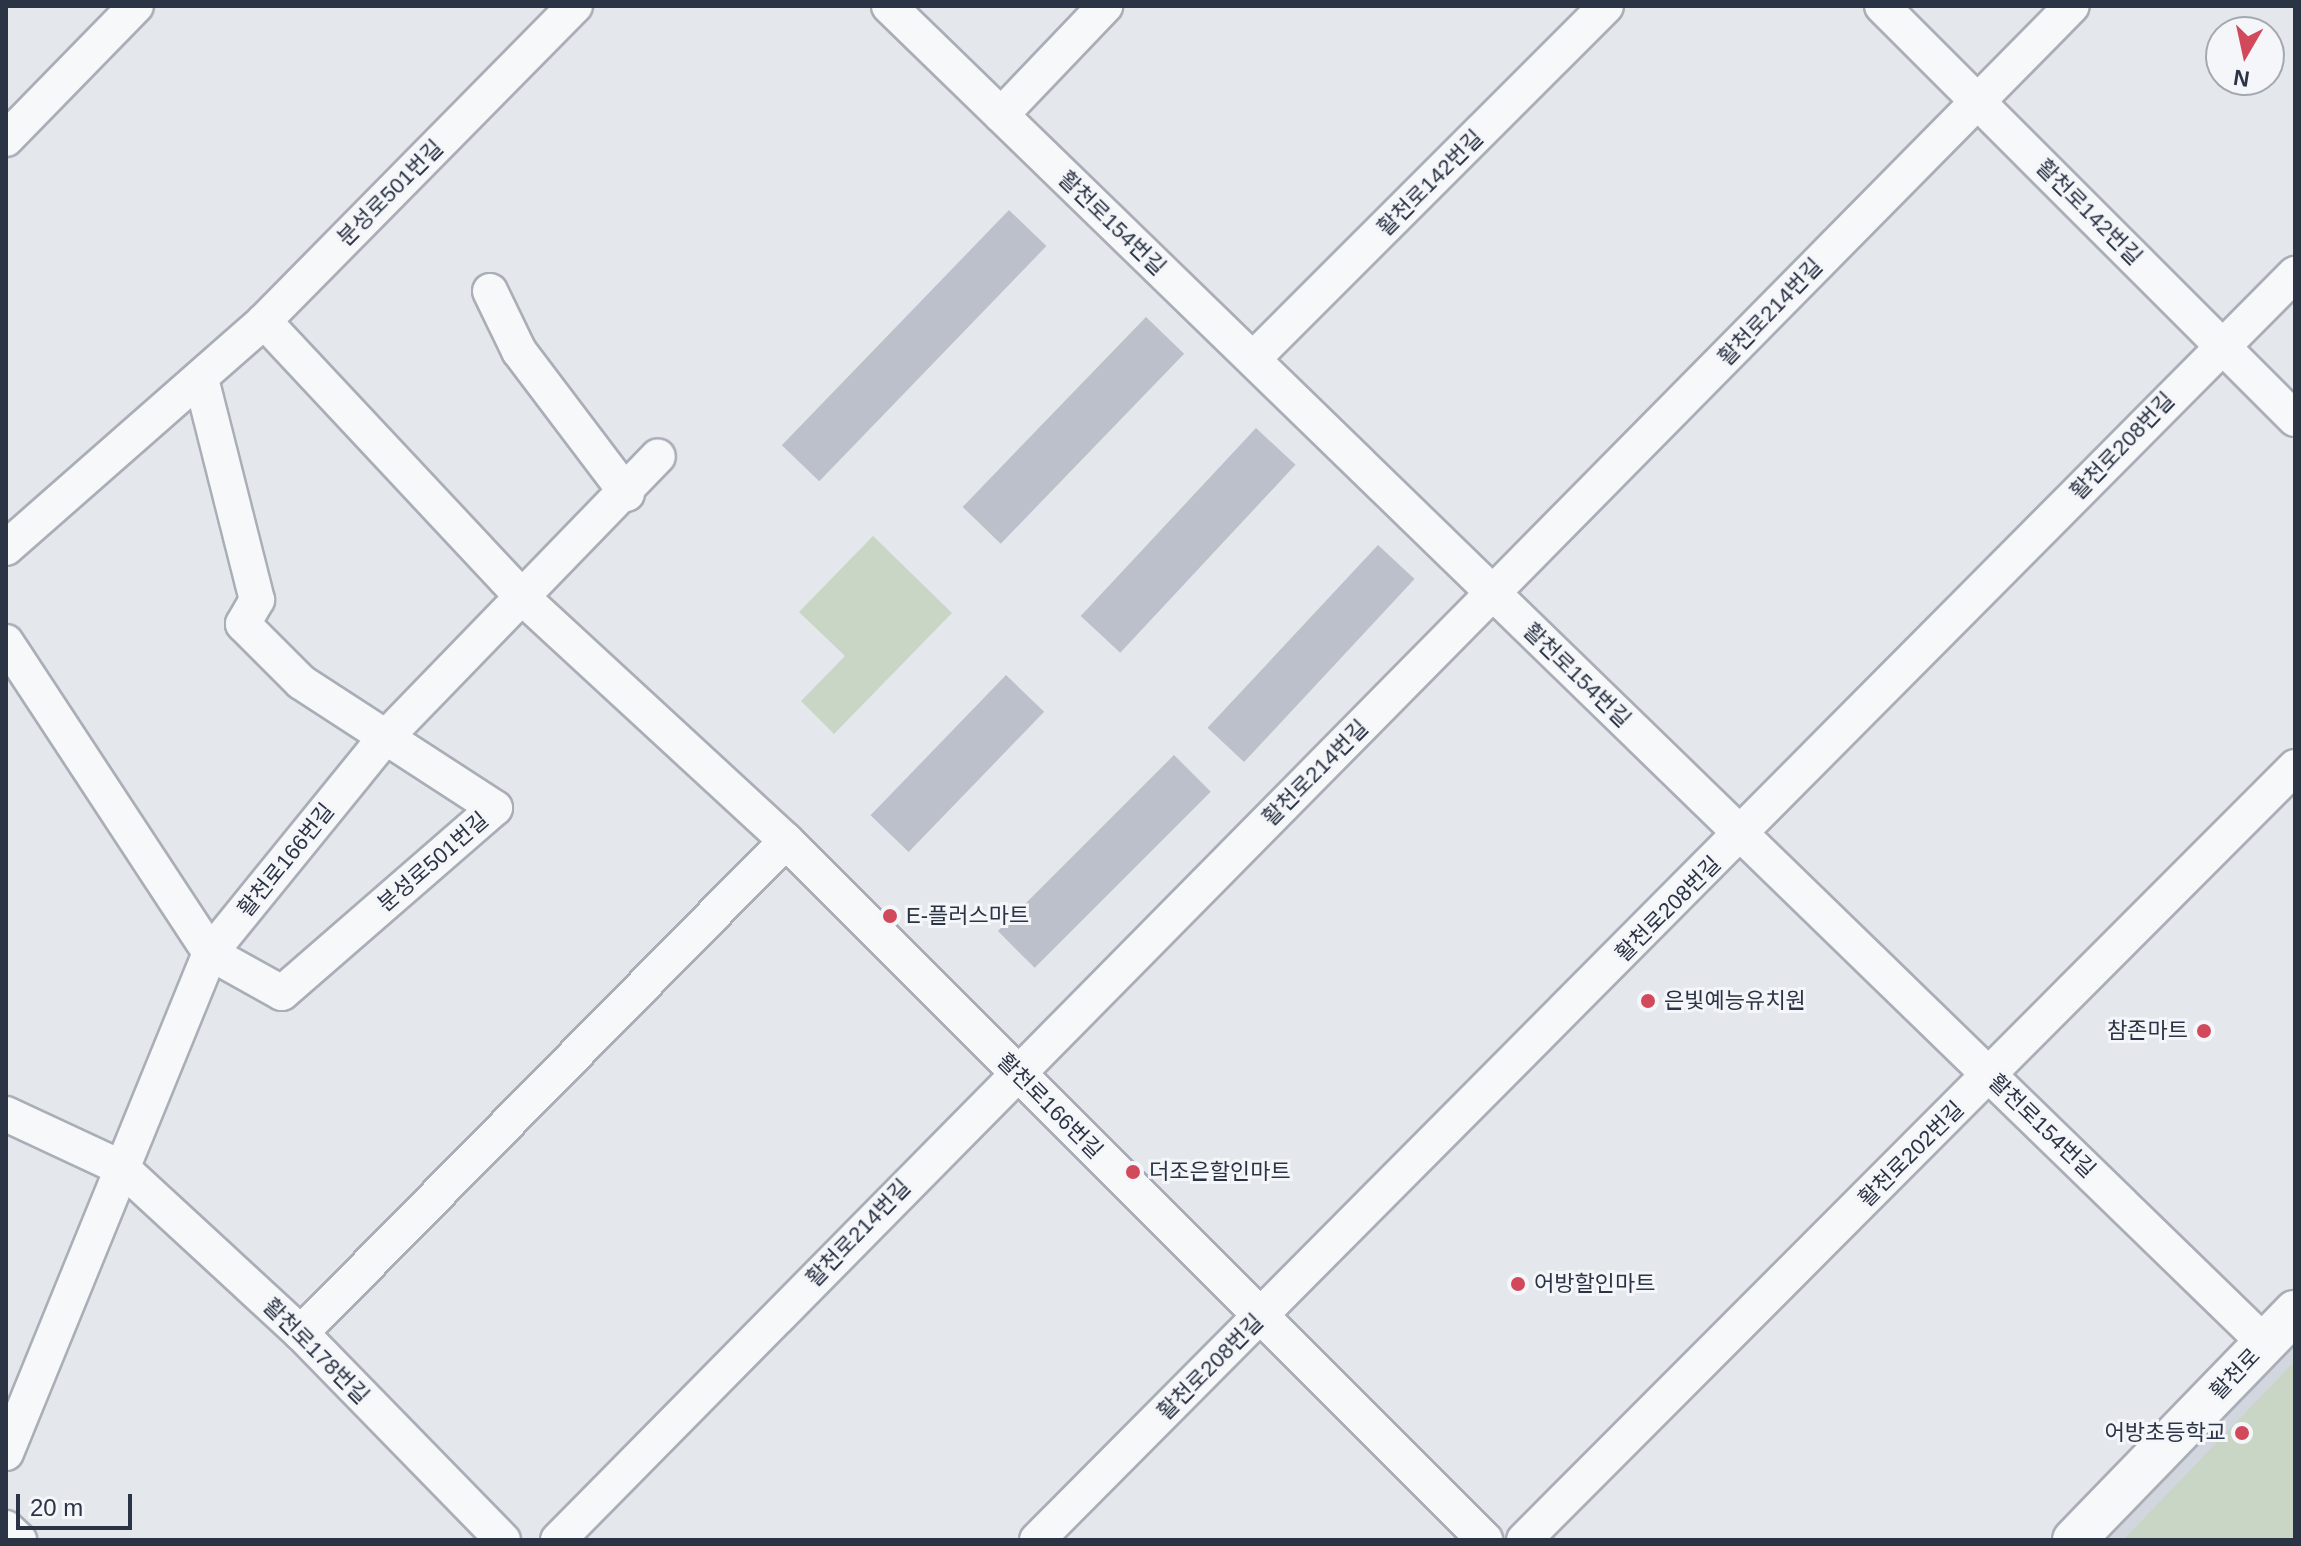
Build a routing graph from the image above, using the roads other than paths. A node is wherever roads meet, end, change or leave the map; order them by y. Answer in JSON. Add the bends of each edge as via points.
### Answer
{"nodes":[{"id":1,"x":136,"y":6,"type":"edge"},
{"id":2,"x":575,"y":6,"type":"edge"},
{"id":3,"x":889,"y":6,"type":"edge"},
{"id":4,"x":1105,"y":6,"type":"edge"},
{"id":5,"x":1606,"y":6,"type":"edge"},
{"id":6,"x":1882,"y":6,"type":"edge"},
{"id":7,"x":2072,"y":6,"type":"edge"},
{"id":8,"x":1976,"y":99,"type":"junction"},
{"id":9,"x":1001,"y":115,"type":"junction"},
{"id":10,"x":6,"y":139,"type":"edge"},
{"id":11,"x":2295,"y":274,"type":"edge"},
{"id":12,"x":490,"y":291,"type":"dead end"},
{"id":13,"x":264,"y":321,"type":"junction"},
{"id":14,"x":2221,"y":345,"type":"junction"},
{"id":15,"x":1253,"y":359,"type":"junction"},
{"id":16,"x":201,"y":378,"type":"junction"},
{"id":17,"x":2295,"y":419,"type":"edge"},
{"id":18,"x":658,"y":456,"type":"dead end"},
{"id":19,"x":627,"y":494,"type":"junction"},
{"id":20,"x":6,"y":548,"type":"edge"},
{"id":21,"x":1495,"y":595,"type":"junction"},
{"id":22,"x":523,"y":598,"type":"junction"},
{"id":23,"x":6,"y":642,"type":"edge"},
{"id":24,"x":385,"y":738,"type":"junction"},
{"id":25,"x":2295,"y":767,"type":"edge"},
{"id":26,"x":1742,"y":835,"type":"junction"},
{"id":27,"x":786,"y":841,"type":"junction"},
{"id":28,"x":210,"y":953,"type":"junction"},
{"id":29,"x":1016,"y":1071,"type":"junction"},
{"id":30,"x":1989,"y":1076,"type":"junction"},
{"id":31,"x":6,"y":1114,"type":"edge"},
{"id":32,"x":122,"y":1168,"type":"junction"},
{"id":33,"x":2295,"y":1312,"type":"edge"},
{"id":34,"x":1260,"y":1317,"type":"junction"},
{"id":35,"x":301,"y":1333,"type":"junction"},
{"id":36,"x":2265,"y":1343,"type":"junction"},
{"id":37,"x":6,"y":1453,"type":"edge"},
{"id":38,"x":6,"y":1528,"type":"edge"},
{"id":39,"x":19,"y":1540,"type":"edge"},
{"id":40,"x":503,"y":1540,"type":"edge"},
{"id":41,"x":558,"y":1540,"type":"edge"},
{"id":42,"x":1037,"y":1540,"type":"edge"},
{"id":43,"x":1485,"y":1540,"type":"edge"},
{"id":44,"x":1524,"y":1540,"type":"edge"},
{"id":45,"x":2074,"y":1540,"type":"edge"}],
"edges":[{"from":1,"to":10,"type":"street"},
{"from":2,"to":13,"type":"street","name":"분성로501번길"},
{"from":3,"to":9,"type":"street","name":"활천로154번길"},
{"from":4,"to":9,"type":"street"},
{"from":5,"to":15,"type":"street","name":"활천로142번길"},
{"from":6,"to":8,"type":"street","name":"활천로142번길"},
{"from":7,"to":8,"type":"street","name":"활천로214번길"},
{"from":8,"to":14,"type":"street","name":"활천로142번길"},
{"from":8,"to":21,"type":"street","name":"활천로214번길"},
{"from":9,"to":15,"type":"street","name":"활천로154번길"},
{"from":11,"to":14,"type":"street","name":"활천로208번길"},
{"from":12,"to":19,"type":"street","via":[[519,351]]},
{"from":13,"to":16,"type":"street","name":"분성로501번길"},
{"from":13,"to":22,"type":"street","name":"활천로166번길"},
{"from":14,"to":17,"type":"street","name":"활천로142번길"},
{"from":14,"to":26,"type":"street","name":"활천로208번길"},
{"from":15,"to":21,"type":"street","name":"활천로154번길"},
{"from":16,"to":20,"type":"street","name":"분성로501번길"},
{"from":16,"to":24,"type":"street","name":"분성로501번길","via":[[257,600],[243,624],[301,682]]},
{"from":18,"to":19,"type":"street"},
{"from":19,"to":22,"type":"street"},
{"from":21,"to":26,"type":"street","name":"활천로154번길"},
{"from":21,"to":29,"type":"street","name":"활천로214번길"},
{"from":22,"to":24,"type":"street","name":"활천로166번길"},
{"from":22,"to":27,"type":"street","name":"활천로166번길"},
{"from":23,"to":28,"type":"street","name":"분성로501번길"},
{"from":24,"to":28,"type":"street","name":"활천로166번길"},
{"from":24,"to":28,"type":"street","name":"분성로501번길","via":[[495,808],[282,993]]},
{"from":25,"to":30,"type":"street","name":"활천로202번길"},
{"from":26,"to":30,"type":"street","name":"활천로154번길"},
{"from":26,"to":34,"type":"street","name":"활천로208번길"},
{"from":27,"to":29,"type":"street","name":"활천로166번길"},
{"from":27,"to":35,"type":"street"},
{"from":28,"to":32,"type":"street","name":"활천로166번길"},
{"from":29,"to":34,"type":"street","name":"활천로166번길"},
{"from":29,"to":41,"type":"street","name":"활천로214번길"},
{"from":30,"to":36,"type":"street","name":"활천로154번길"},
{"from":30,"to":44,"type":"street","name":"활천로202번길"},
{"from":31,"to":32,"type":"street","name":"활천로178번길"},
{"from":32,"to":35,"type":"street","name":"활천로178번길"},
{"from":32,"to":37,"type":"street"},
{"from":33,"to":36,"type":"street","name":"활천로"},
{"from":34,"to":42,"type":"street","name":"활천로208번길"},
{"from":34,"to":43,"type":"street","name":"활천로166번길"},
{"from":35,"to":40,"type":"street","name":"활천로178번길"},
{"from":36,"to":45,"type":"street","name":"활천로"},
{"from":38,"to":39,"type":"street"}]}
